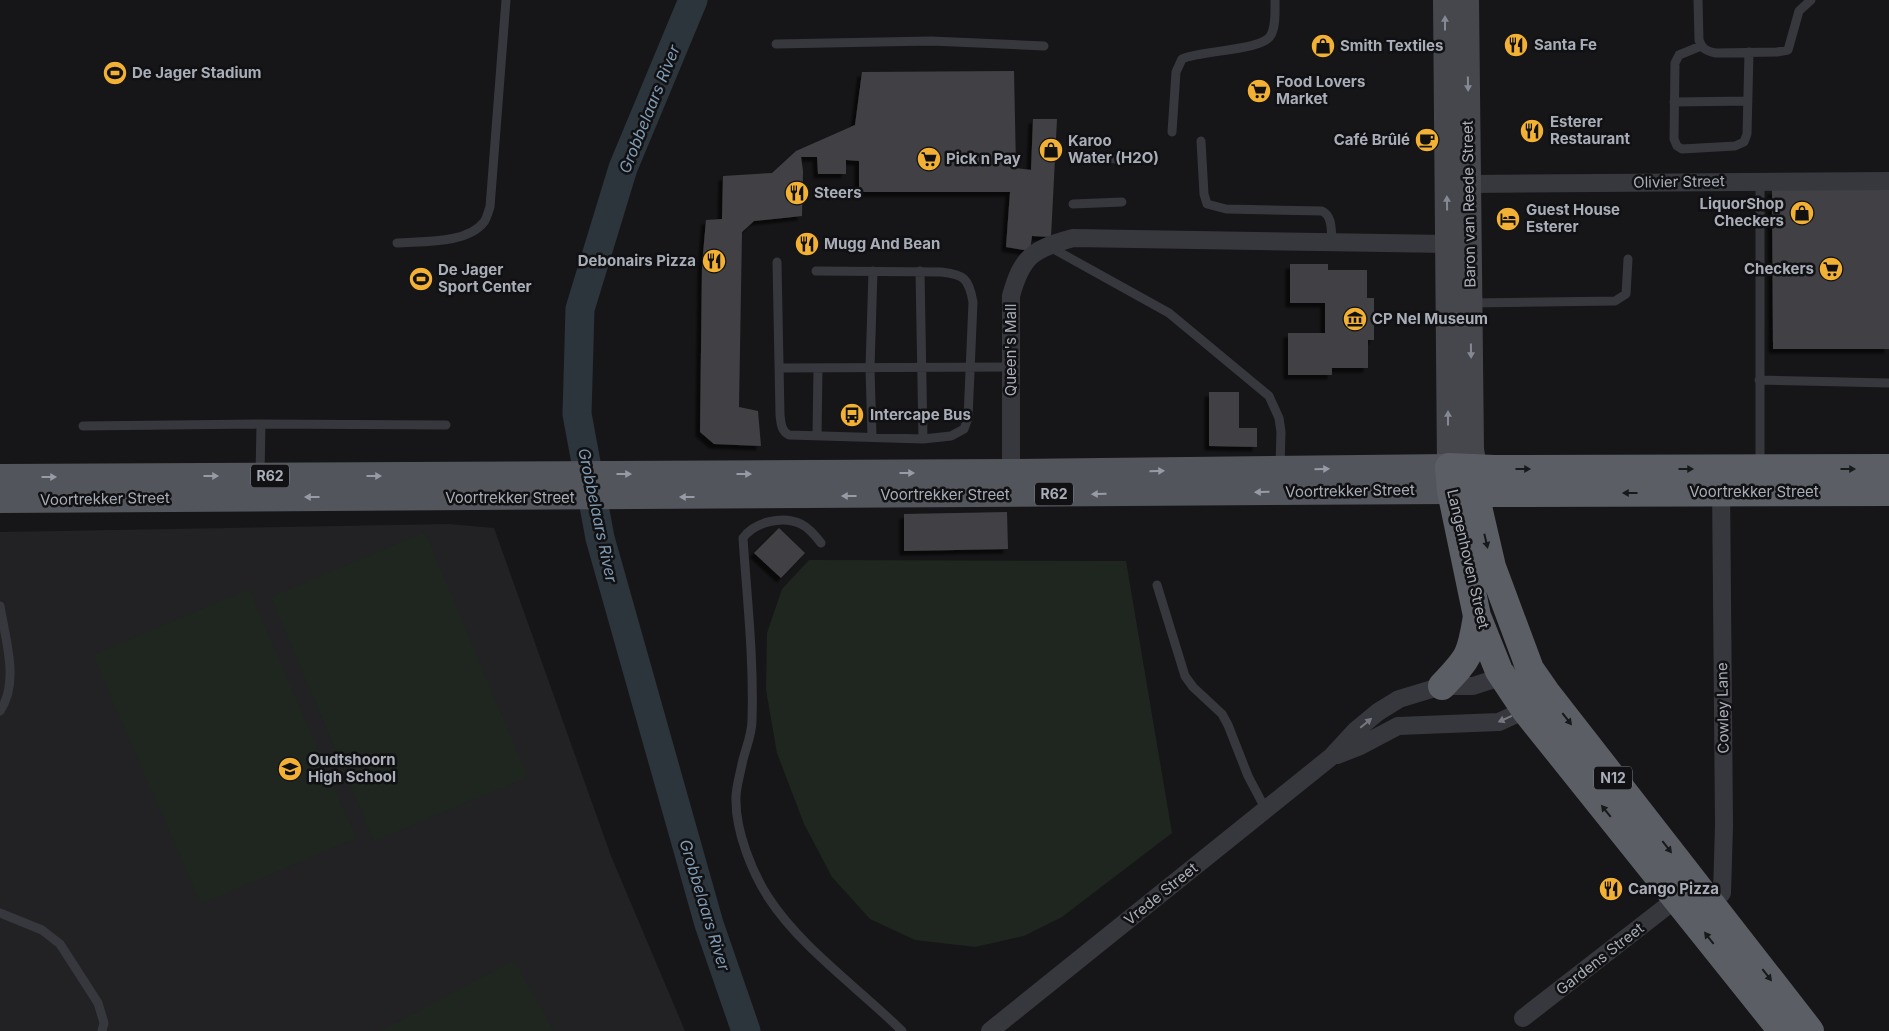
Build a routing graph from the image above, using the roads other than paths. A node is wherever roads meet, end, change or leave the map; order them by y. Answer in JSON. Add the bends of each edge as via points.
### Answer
{"nodes":[{"id":1,"x":506,"y":0,"type":"edge"},
{"id":2,"x":1275,"y":0,"type":"edge"},
{"id":3,"x":1445,"y":0,"type":"edge"},
{"id":4,"x":1468,"y":0,"type":"edge"},
{"id":5,"x":1698,"y":0,"type":"edge"},
{"id":6,"x":1811,"y":0,"type":"edge"},
{"id":7,"x":776,"y":44,"type":"dead end"},
{"id":8,"x":1044,"y":46,"type":"dead end"},
{"id":9,"x":1701,"y":46,"type":"junction"},
{"id":10,"x":1749,"y":52,"type":"junction"},
{"id":11,"x":1748,"y":101,"type":"junction"},
{"id":12,"x":1674,"y":102,"type":"junction"},
{"id":13,"x":1172,"y":132,"type":"dead end"},
{"id":14,"x":1202,"y":141,"type":"dead end"},
{"id":15,"x":1073,"y":157,"type":"dead end"},
{"id":16,"x":1119,"y":159,"type":"dead end"},
{"id":17,"x":1760,"y":181,"type":"junction"},
{"id":18,"x":1889,"y":182,"type":"edge"},
{"id":19,"x":1469,"y":184,"type":"junction"},
{"id":20,"x":1122,"y":202,"type":"dead end"},
{"id":21,"x":1073,"y":204,"type":"dead end"},
{"id":22,"x":1332,"y":242,"type":"junction"},
{"id":23,"x":397,"y":243,"type":"dead end"},
{"id":24,"x":1448,"y":244,"type":"junction"},
{"id":25,"x":1046,"y":245,"type":"junction"},
{"id":26,"x":1628,"y":259,"type":"dead end"},
{"id":27,"x":776,"y":262,"type":"dead end"},
{"id":28,"x":816,"y":271,"type":"dead end"},
{"id":29,"x":873,"y":271,"type":"junction"},
{"id":30,"x":920,"y":272,"type":"junction"},
{"id":31,"x":1470,"y":303,"type":"junction"},
{"id":32,"x":922,"y":367,"type":"junction"},
{"id":33,"x":970,"y":367,"type":"junction"},
{"id":34,"x":1011,"y":367,"type":"junction"},
{"id":35,"x":778,"y":368,"type":"junction"},
{"id":36,"x":818,"y":368,"type":"junction"},
{"id":37,"x":870,"y":368,"type":"junction"},
{"id":38,"x":1759,"y":380,"type":"junction"},
{"id":39,"x":1889,"y":383,"type":"edge"},
{"id":40,"x":261,"y":424,"type":"junction"},
{"id":41,"x":446,"y":425,"type":"dead end"},
{"id":42,"x":83,"y":426,"type":"dead end"},
{"id":43,"x":817,"y":436,"type":"junction"},
{"id":44,"x":872,"y":437,"type":"junction"},
{"id":45,"x":922,"y":439,"type":"junction"},
{"id":46,"x":1889,"y":468,"type":"edge"},
{"id":47,"x":1280,"y":470,"type":"junction"},
{"id":48,"x":0,"y":477,"type":"edge"},
{"id":49,"x":1463,"y":480,"type":"junction"},
{"id":50,"x":1721,"y":481,"type":"junction"},
{"id":51,"x":1760,"y":481,"type":"junction"},
{"id":52,"x":1011,"y":483,"type":"junction"},
{"id":53,"x":258,"y":487,"type":"junction"},
{"id":54,"x":1889,"y":492,"type":"edge"},
{"id":55,"x":0,"y":500,"type":"edge"},
{"id":56,"x":821,"y":543,"type":"dead end"},
{"id":57,"x":1157,"y":585,"type":"dead end"},
{"id":58,"x":0,"y":606,"type":"edge"},
{"id":59,"x":1478,"y":616,"type":"junction"},
{"id":60,"x":1530,"y":669,"type":"junction"},
{"id":61,"x":1502,"y":676,"type":"junction"},
{"id":62,"x":1442,"y":686,"type":"junction"},
{"id":63,"x":1546,"y":692,"type":"junction"},
{"id":64,"x":1525,"y":710,"type":"junction"},
{"id":65,"x":0,"y":711,"type":"edge"},
{"id":66,"x":1331,"y":757,"type":"junction"},
{"id":67,"x":1266,"y":810,"type":"junction"},
{"id":68,"x":1676,"y":899,"type":"junction"},
{"id":69,"x":1712,"y":904,"type":"junction"},
{"id":70,"x":0,"y":913,"type":"edge"},
{"id":71,"x":1523,"y":1018,"type":"dead end"},
{"id":72,"x":102,"y":1031,"type":"edge"},
{"id":73,"x":902,"y":1031,"type":"edge"},
{"id":74,"x":990,"y":1031,"type":"edge"},
{"id":75,"x":1782,"y":1031,"type":"edge"},
{"id":76,"x":1810,"y":1031,"type":"edge"}],
"edges":[{"from":1,"to":23,"type":"lane","via":[[490,207],[486,221],[474,232],[449,239]]},
{"from":2,"to":13,"type":"lane","via":[[1273,32],[1268,40],[1182,59],[1176,72]]},
{"from":24,"to":3,"type":"main road","name":"Baron van Reede Street","one_way":true},
{"from":4,"to":19,"type":"main road","name":"Baron van Reede Street","one_way":true},
{"from":5,"to":9,"type":"lane"},
{"from":6,"to":10,"type":"lane","via":[[1799,11],[1788,50]]},
{"from":7,"to":8,"type":"lane","via":[[931,41]]},
{"from":9,"to":10,"type":"lane","via":[[1716,53]]},
{"from":9,"to":12,"type":"lane","via":[[1676,59]]},
{"from":10,"to":11,"type":"lane"},
{"from":11,"to":12,"type":"lane"},
{"from":11,"to":12,"type":"lane","via":[[1748,134],[1744,142],[1735,146],[1682,149],[1676,146],[1674,139]]},
{"from":14,"to":22,"type":"lane","via":[[1207,204],[1226,210],[1322,211],[1329,216]]},
{"from":15,"to":16,"type":"lane"},
{"from":17,"to":18,"type":"street","name":"Olivier Street"},
{"from":17,"to":19,"type":"street","name":"Olivier Street"},
{"from":17,"to":38,"type":"lane"},
{"from":19,"to":31,"type":"main road","name":"Baron van Reede Street"},
{"from":20,"to":21,"type":"lane"},
{"from":22,"to":24,"type":"street","name":"Queen's Mall"},
{"from":22,"to":25,"type":"street","name":"Queen's Mall","via":[[1073,238]]},
{"from":49,"to":24,"type":"main road","name":"Baron van Reede Street","one_way":true},
{"from":25,"to":34,"type":"street","name":"Queen's Mall","via":[[1024,263],[1011,296]]},
{"from":25,"to":47,"type":"lane","via":[[1169,314],[1269,396],[1279,418]]},
{"from":26,"to":31,"type":"lane","via":[[1626,294],[1615,301]]},
{"from":27,"to":35,"type":"lane"},
{"from":28,"to":29,"type":"lane"},
{"from":29,"to":30,"type":"lane"},
{"from":29,"to":37,"type":"lane"},
{"from":30,"to":32,"type":"lane"},
{"from":30,"to":33,"type":"lane","via":[[956,273],[970,286],[973,302]]},
{"from":31,"to":49,"type":"main road","name":"Baron van Reede Street","one_way":true,"via":[[1472,449]]},
{"from":32,"to":33,"type":"lane"},
{"from":32,"to":37,"type":"lane"},
{"from":32,"to":45,"type":"lane"},
{"from":33,"to":34,"type":"lane"},
{"from":33,"to":45,"type":"lane","via":[[968,418],[964,429],[951,436]]},
{"from":34,"to":52,"type":"street","name":"Queen's Mall"},
{"from":35,"to":36,"type":"lane"},
{"from":35,"to":43,"type":"lane","via":[[781,426],[785,433]]},
{"from":36,"to":37,"type":"lane"},
{"from":36,"to":43,"type":"lane"},
{"from":37,"to":44,"type":"lane"},
{"from":38,"to":39,"type":"lane"},
{"from":38,"to":51,"type":"lane"},
{"from":40,"to":41,"type":"lane"},
{"from":40,"to":42,"type":"lane"},
{"from":40,"to":53,"type":"lane"},
{"from":43,"to":44,"type":"lane"},
{"from":44,"to":45,"type":"lane"},
{"from":51,"to":46,"type":"highway","name":"Voortrekker Street","one_way":true},
{"from":47,"to":49,"type":"main road","name":"Voortrekker Street","number":"R62","one_way":true},
{"from":52,"to":47,"type":"main road","name":"Voortrekker Street","number":"R62","one_way":true},
{"from":48,"to":53,"type":"main road","name":"Voortrekker Street","number":"R62","one_way":true},
{"from":49,"to":50,"type":"highway","name":"Voortrekker Street"},
{"from":49,"to":52,"type":"main road","name":"Voortrekker Street","number":"R62","one_way":true},
{"from":49,"to":59,"type":"highway","name":"Langenhoven Street","number":"N12"},
{"from":49,"to":60,"type":"highway","name":"Langenhoven Street","number":"N12","one_way":true,"via":[[1479,511],[1492,567]]},
{"from":50,"to":51,"type":"highway","name":"Voortrekker Street"},
{"from":50,"to":69,"type":"street","name":"Cowley Lane","via":[[1724,869],[1722,893]]},
{"from":51,"to":54,"type":"highway","name":"Voortrekker Street"},
{"from":52,"to":53,"type":"main road","name":"Voortrekker Street","number":"R62"},
{"from":53,"to":55,"type":"main road","name":"Voortrekker Street","number":"R62"},
{"from":56,"to":73,"type":"lane","via":[[810,530],[799,523],[787,521],[757,526],[743,538],[752,722],[735,800],[745,848],[768,897],[796,932]]},
{"from":57,"to":67,"type":"lane","via":[[1185,676],[1222,714]]},
{"from":58,"to":65,"type":"lane","via":[[10,678],[9,690]]},
{"from":59,"to":61,"type":"highway","name":"Langenhoven Street","number":"N12"},
{"from":59,"to":62,"type":"highway","via":[[1467,660]]},
{"from":60,"to":61,"type":"street","name":"Vrede Street"},
{"from":60,"to":63,"type":"highway","name":"Langenhoven Street","number":"N12"},
{"from":61,"to":62,"type":"street","name":"Vrede Street","via":[[1473,686]]},
{"from":61,"to":64,"type":"highway","name":"Langenhoven Street","number":"N12"},
{"from":66,"to":62,"type":"street","name":"Vrede Street","one_way":true,"via":[[1378,712],[1400,699]]},
{"from":63,"to":64,"type":"street","name":"Vrede Street"},
{"from":63,"to":69,"type":"highway","name":"Langenhoven Street","number":"N12","one_way":true},
{"from":64,"to":66,"type":"street","name":"Vrede Street","one_way":true,"via":[[1499,722],[1398,726]]},
{"from":68,"to":64,"type":"highway","name":"Langenhoven Street","number":"N12","one_way":true},
{"from":66,"to":67,"type":"street","name":"Vrede Street"},
{"from":67,"to":74,"type":"street","name":"Vrede Street"},
{"from":68,"to":69,"type":"street","via":[[1691,896]]},
{"from":68,"to":71,"type":"street","name":"Gardens Street"},
{"from":75,"to":68,"type":"highway","name":"Langenhoven Street","number":"N12","one_way":true},
{"from":69,"to":76,"type":"highway","name":"Langenhoven Street","number":"N12","one_way":true},
{"from":70,"to":72,"type":"lane","via":[[42,930],[60,944],[98,1004],[104,1023]]}]}
